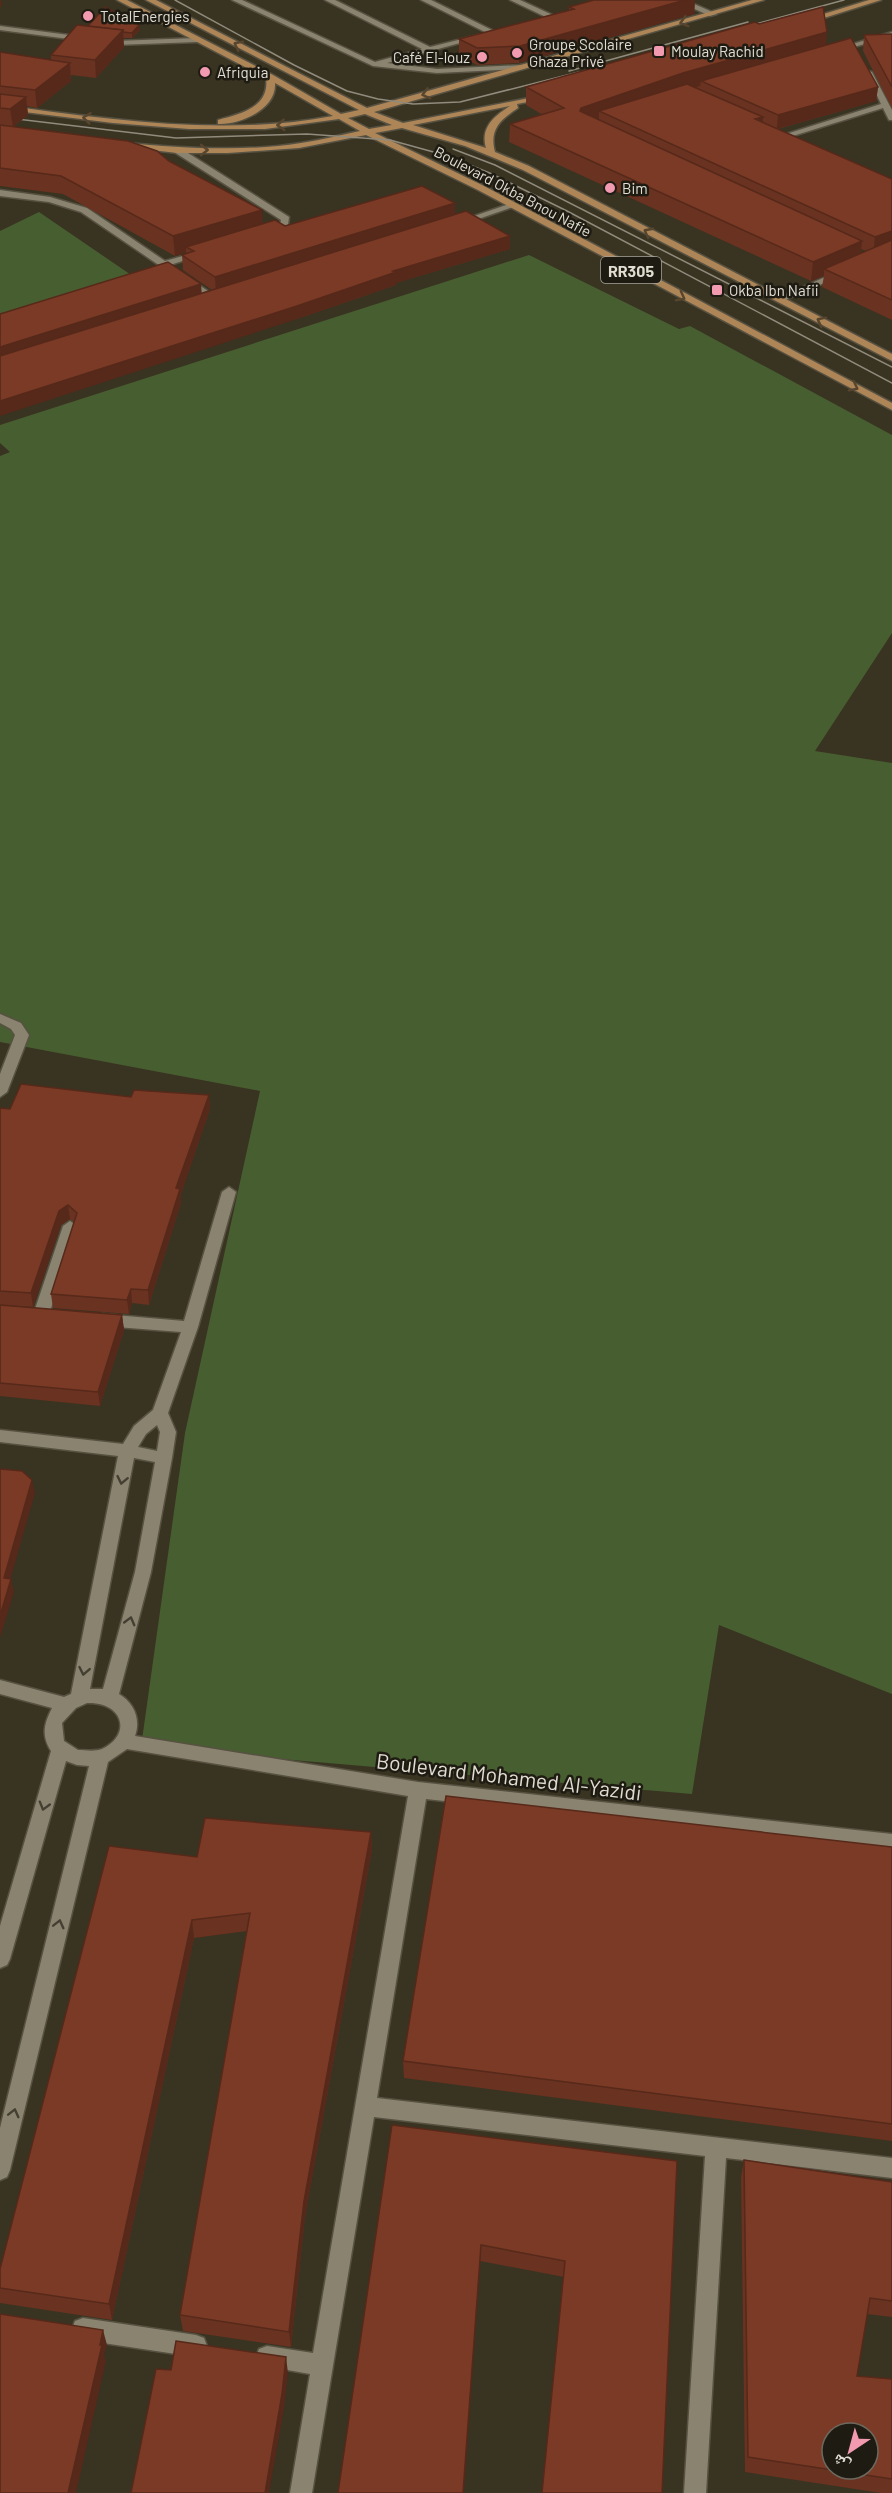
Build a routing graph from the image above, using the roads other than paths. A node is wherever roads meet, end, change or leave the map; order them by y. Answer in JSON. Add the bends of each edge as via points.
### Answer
{"nodes":[{"id":1,"x":121,"y":0,"type":"edge"},
{"id":2,"x":150,"y":0,"type":"edge"},
{"id":3,"x":236,"y":0,"type":"edge"},
{"id":4,"x":329,"y":0,"type":"edge"},
{"id":5,"x":425,"y":0,"type":"edge"},
{"id":6,"x":514,"y":0,"type":"edge"},
{"id":7,"x":680,"y":0,"type":"edge"},
{"id":8,"x":760,"y":0,"type":"edge"},
{"id":9,"x":878,"y":0,"type":"edge"},
{"id":10,"x":564,"y":14,"type":"edge"},
{"id":11,"x":713,"y":14,"type":"junction"},
{"id":12,"x":553,"y":17,"type":"junction"},
{"id":13,"x":543,"y":20,"type":"edge"},
{"id":14,"x":793,"y":25,"type":"edge"},
{"id":15,"x":0,"y":28,"type":"edge"},
{"id":16,"x":503,"y":30,"type":"edge"},
{"id":17,"x":494,"y":33,"type":"junction"},
{"id":18,"x":892,"y":34,"type":"edge"},
{"id":19,"x":197,"y":39,"type":"junction"},
{"id":20,"x":854,"y":45,"type":"junction"},
{"id":21,"x":429,"y":50,"type":"junction"},
{"id":22,"x":831,"y":52,"type":"edge"},
{"id":23,"x":859,"y":56,"type":"edge"},
{"id":24,"x":374,"y":64,"type":"junction"},
{"id":25,"x":864,"y":65,"type":"edge"},
{"id":26,"x":523,"y":67,"type":"junction"},
{"id":27,"x":437,"y":71,"type":"junction"},
{"id":28,"x":270,"y":77,"type":"junction"},
{"id":29,"x":455,"y":86,"type":"junction"},
{"id":30,"x":552,"y":94,"type":"edge"},
{"id":31,"x":531,"y":100,"type":"junction"},
{"id":32,"x":885,"y":105,"type":"junction"},
{"id":33,"x":0,"y":107,"type":"edge"},
{"id":34,"x":364,"y":111,"type":"junction"},
{"id":35,"x":339,"y":117,"type":"junction"},
{"id":36,"x":892,"y":118,"type":"edge"},
{"id":37,"x":403,"y":127,"type":"junction"},
{"id":38,"x":199,"y":128,"type":"junction"},
{"id":39,"x":772,"y":133,"type":"edge"},
{"id":40,"x":369,"y":134,"type":"junction"},
{"id":41,"x":783,"y":138,"type":"junction"},
{"id":42,"x":794,"y":142,"type":"edge"},
{"id":43,"x":323,"y":143,"type":"junction"},
{"id":44,"x":117,"y":144,"type":"edge"},
{"id":45,"x":177,"y":150,"type":"junction"},
{"id":46,"x":403,"y":150,"type":"junction"},
{"id":47,"x":491,"y":152,"type":"junction"},
{"id":48,"x":0,"y":193,"type":"edge"},
{"id":49,"x":512,"y":206,"type":"junction"},
{"id":50,"x":446,"y":227,"type":"edge"},
{"id":51,"x":254,"y":237,"type":"edge"},
{"id":52,"x":209,"y":250,"type":"edge"},
{"id":53,"x":164,"y":264,"type":"junction"},
{"id":54,"x":852,"y":269,"type":"edge"},
{"id":55,"x":224,"y":295,"type":"edge"},
{"id":56,"x":213,"y":298,"type":"junction"},
{"id":57,"x":780,"y":299,"type":"junction"},
{"id":58,"x":202,"y":302,"type":"edge"},
{"id":59,"x":892,"y":358,"type":"edge"},
{"id":60,"x":892,"y":407,"type":"edge"},
{"id":61,"x":0,"y":1017,"type":"edge"},
{"id":62,"x":0,"y":1092,"type":"edge"},
{"id":63,"x":229,"y":1192,"type":"dead end"},
{"id":64,"x":70,"y":1226,"type":"edge"},
{"id":65,"x":20,"y":1314,"type":"edge"},
{"id":66,"x":87,"y":1319,"type":"edge"},
{"id":67,"x":190,"y":1327,"type":"junction"},
{"id":68,"x":160,"y":1413,"type":"junction"},
{"id":69,"x":0,"y":1436,"type":"edge"},
{"id":70,"x":127,"y":1451,"type":"junction"},
{"id":71,"x":164,"y":1458,"type":"junction"},
{"id":72,"x":0,"y":1687,"type":"edge"},
{"id":73,"x":109,"y":1698,"type":"junction"},
{"id":74,"x":72,"y":1701,"type":"junction"},
{"id":75,"x":123,"y":1741,"type":"junction"},
{"id":76,"x":60,"y":1750,"type":"junction"},
{"id":77,"x":100,"y":1757,"type":"junction"},
{"id":78,"x":418,"y":1790,"type":"junction"},
{"id":79,"x":892,"y":1842,"type":"edge"},
{"id":80,"x":0,"y":1959,"type":"edge"},
{"id":81,"x":365,"y":2106,"type":"junction"},
{"id":82,"x":716,"y":2148,"type":"junction"},
{"id":83,"x":892,"y":2168,"type":"edge"},
{"id":84,"x":0,"y":2170,"type":"edge"},
{"id":85,"x":57,"y":2325,"type":"edge"},
{"id":86,"x":218,"y":2349,"type":"edge"},
{"id":87,"x":241,"y":2353,"type":"edge"},
{"id":88,"x":322,"y":2365,"type":"junction"},
{"id":89,"x":301,"y":2493,"type":"edge"},
{"id":90,"x":695,"y":2493,"type":"edge"}],
"edges":[{"from":1,"to":19,"type":"main road","name":"Boulevard Okba Bnou Nafie","number":"RR305"},
{"from":34,"to":2,"type":"main road","name":"Boulevard Okba Bnou Nafie","number":"RR305","one_way":true},
{"from":3,"to":24,"type":"street"},
{"from":4,"to":21,"type":"street"},
{"from":5,"to":17,"type":"street"},
{"from":6,"to":12,"type":"street"},
{"from":7,"to":11,"type":"street"},
{"from":8,"to":11,"type":"main road"},
{"from":9,"to":14,"type":"main road"},
{"from":10,"to":12,"type":"street"},
{"from":11,"to":26,"type":"main road","one_way":true},
{"from":12,"to":13,"type":"street"},
{"from":15,"to":19,"type":"street","via":[[115,43]]},
{"from":16,"to":17,"type":"street"},
{"from":17,"to":21,"type":"street"},
{"from":18,"to":20,"type":"street"},
{"from":19,"to":28,"type":"main road","name":"Boulevard Okba Bnou Nafie","number":"RR305"},
{"from":20,"to":22,"type":"street"},
{"from":20,"to":23,"type":"street"},
{"from":21,"to":24,"type":"street"},
{"from":24,"to":27,"type":"street"},
{"from":25,"to":32,"type":"street"},
{"from":26,"to":27,"type":"street"},
{"from":26,"to":29,"type":"main road"},
{"from":27,"to":29,"type":"street","via":[[453,79]]},
{"from":28,"to":35,"type":"main road","name":"Boulevard Okba Bnou Nafie","number":"RR305"},
{"from":28,"to":38,"type":"main road","via":[[274,88],[261,106]]},
{"from":29,"to":34,"type":"main road","one_way":true},
{"from":30,"to":31,"type":"main road"},
{"from":31,"to":37,"type":"main road"},
{"from":31,"to":47,"type":"main road","via":[[492,123],[487,132]]},
{"from":32,"to":36,"type":"street"},
{"from":32,"to":41,"type":"street"},
{"from":38,"to":33,"type":"main road","one_way":true},
{"from":34,"to":35,"type":"main road"},
{"from":34,"to":37,"type":"main road","name":"Boulevard Okba Bnou Nafie","number":"RR305"},
{"from":35,"to":38,"type":"main road","one_way":true,"via":[[304,123]]},
{"from":35,"to":40,"type":"main road","name":"Boulevard Okba Bnou Nafie","number":"RR305"},
{"from":37,"to":40,"type":"main road"},
{"from":37,"to":47,"type":"main road","name":"Boulevard Okba Bnou Nafie","number":"RR305"},
{"from":39,"to":41,"type":"street"},
{"from":40,"to":43,"type":"main road"},
{"from":40,"to":46,"type":"main road","name":"Boulevard Okba Bnou Nafie","number":"RR305"},
{"from":41,"to":42,"type":"street"},
{"from":45,"to":43,"type":"main road","one_way":true},
{"from":43,"to":46,"type":"main road","via":[[365,142]]},
{"from":44,"to":45,"type":"main road"},
{"from":45,"to":51,"type":"street","via":[[286,219],[277,230]]},
{"from":46,"to":49,"type":"main road","name":"Boulevard Okba Bnou Nafie","number":"RR305"},
{"from":57,"to":47,"type":"main road","name":"Boulevard Okba Bnou Nafie","number":"RR305","one_way":true},
{"from":48,"to":53,"type":"street","via":[[50,200],[84,210]]},
{"from":49,"to":50,"type":"street"},
{"from":49,"to":60,"type":"main road","name":"Boulevard Okba Bnou Nafie","number":"RR305","one_way":true},
{"from":52,"to":53,"type":"street"},
{"from":53,"to":56,"type":"street"},
{"from":54,"to":57,"type":"street"},
{"from":55,"to":56,"type":"street"},
{"from":56,"to":58,"type":"street"},
{"from":59,"to":57,"type":"main road","name":"Boulevard Okba Bnou Nafie","number":"RR305","one_way":true},
{"from":61,"to":62,"type":"street","via":[[16,1026],[22,1035]]},
{"from":63,"to":67,"type":"street"},
{"from":64,"to":65,"type":"street","via":[[46,1316]]},
{"from":66,"to":67,"type":"street"},
{"from":67,"to":68,"type":"street"},
{"from":68,"to":70,"type":"street","via":[[140,1430]]},
{"from":68,"to":71,"type":"street","via":[[168,1432]]},
{"from":69,"to":70,"type":"street"},
{"from":70,"to":71,"type":"street"},
{"from":70,"to":74,"type":"street","one_way":true},
{"from":73,"to":71,"type":"street","one_way":true,"via":[[143,1572]]},
{"from":72,"to":74,"type":"street"},
{"from":73,"to":74,"type":"street","via":[[94,1695]]},
{"from":73,"to":75,"type":"street","via":[[124,1708],[128,1716]]},
{"from":74,"to":76,"type":"street","via":[[53,1722],[53,1737]]},
{"from":75,"to":77,"type":"street"},
{"from":75,"to":78,"type":"street","name":"Boulevard Mohamed Al-Yazidi"},
{"from":76,"to":77,"type":"street","via":[[75,1758]]},
{"from":76,"to":80,"type":"street","one_way":true},
{"from":84,"to":77,"type":"street","one_way":true},
{"from":78,"to":79,"type":"street","name":"Boulevard Mohamed Al-Yazidi"},
{"from":78,"to":81,"type":"street"},
{"from":81,"to":82,"type":"street"},
{"from":81,"to":88,"type":"street"},
{"from":82,"to":83,"type":"street"},
{"from":82,"to":90,"type":"street"},
{"from":85,"to":86,"type":"street"},
{"from":87,"to":88,"type":"street"},
{"from":88,"to":89,"type":"street"}]}
